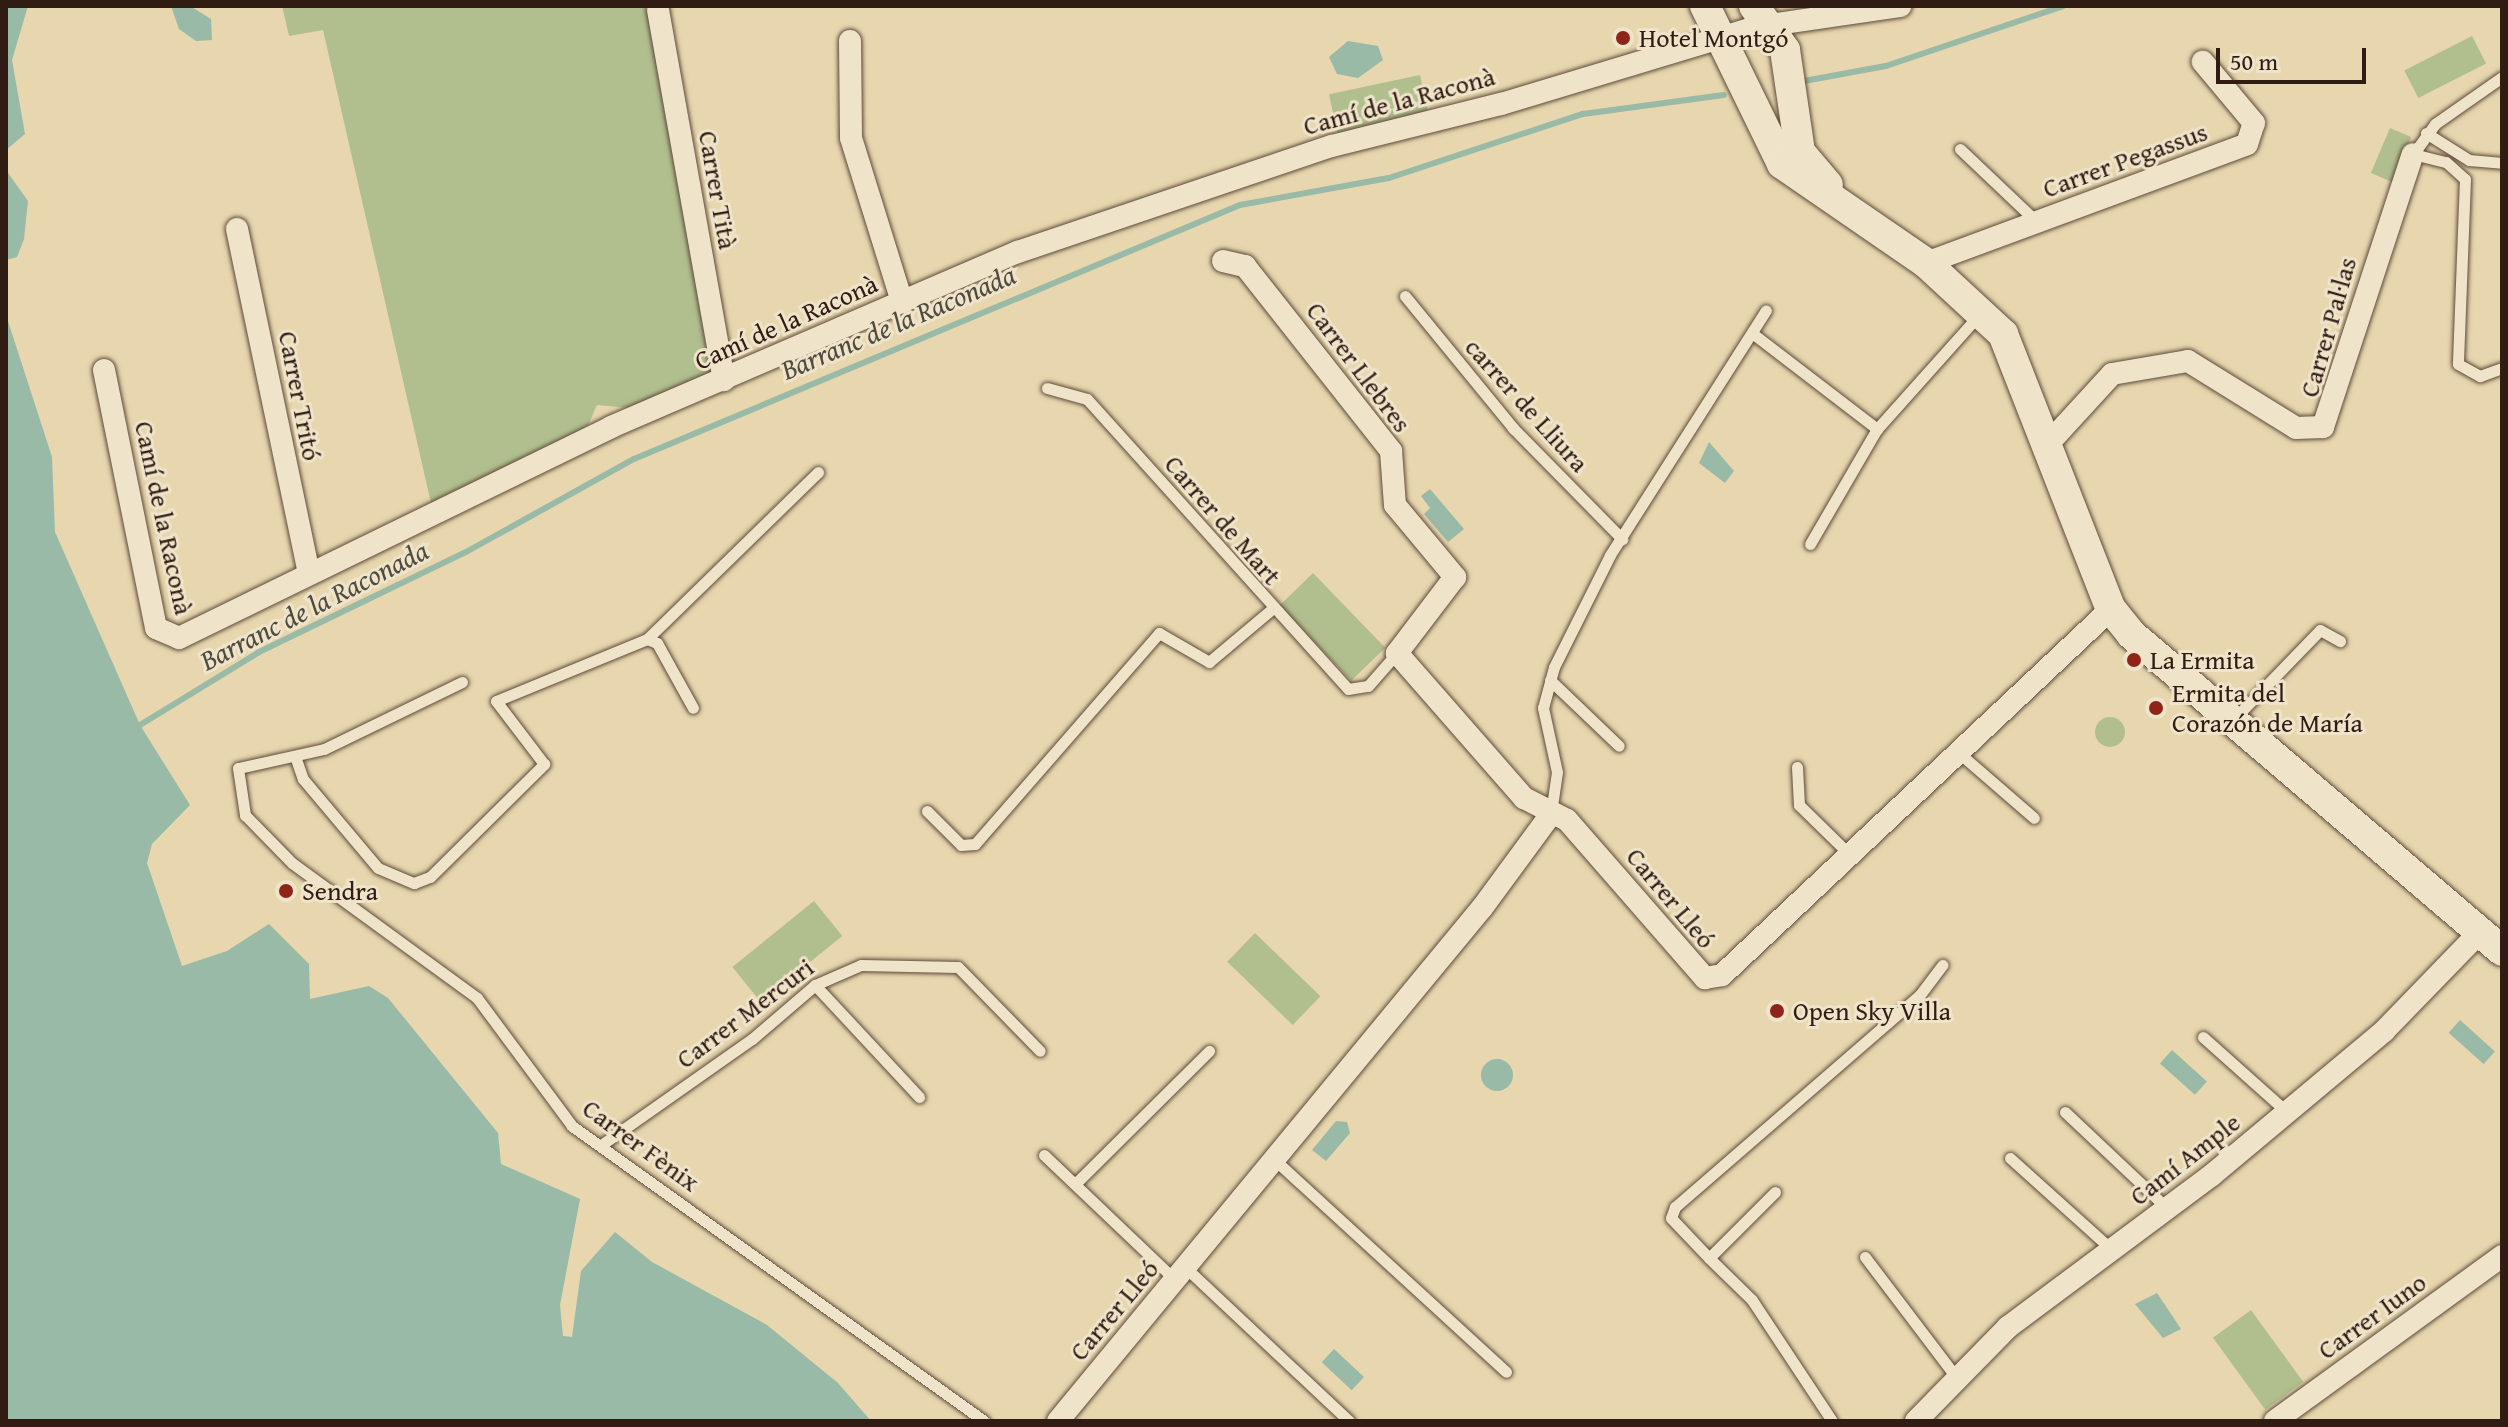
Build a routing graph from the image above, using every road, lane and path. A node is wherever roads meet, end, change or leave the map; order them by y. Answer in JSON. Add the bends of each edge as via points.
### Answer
{"nodes":[{"id":1,"x":1705,"y":6,"type":"edge"},
{"id":2,"x":1900,"y":6,"type":"edge"},
{"id":3,"x":658,"y":10,"type":"dead end"},
{"id":4,"x":1765,"y":12,"type":"edge"},
{"id":5,"x":1719,"y":38,"type":"junction"},
{"id":6,"x":850,"y":41,"type":"dead end"},
{"id":7,"x":2203,"y":62,"type":"dead end"},
{"id":8,"x":2502,"y":77,"type":"edge"},
{"id":9,"x":2426,"y":133,"type":"junction"},
{"id":10,"x":1960,"y":149,"type":"dead end"},
{"id":11,"x":2413,"y":154,"type":"junction"},
{"id":12,"x":2502,"y":163,"type":"edge"},
{"id":13,"x":1851,"y":209,"type":"junction"},
{"id":14,"x":2037,"y":222,"type":"junction"},
{"id":15,"x":237,"y":229,"type":"dead end"},
{"id":16,"x":1223,"y":261,"type":"dead end"},
{"id":17,"x":1926,"y":263,"type":"junction"},
{"id":18,"x":1405,"y":296,"type":"dead end"},
{"id":19,"x":902,"y":302,"type":"junction"},
{"id":20,"x":1766,"y":310,"type":"dead end"},
{"id":21,"x":1983,"y":311,"type":"junction"},
{"id":22,"x":1752,"y":333,"type":"junction"},
{"id":23,"x":2502,"y":368,"type":"edge"},
{"id":24,"x":104,"y":370,"type":"dead end"},
{"id":25,"x":724,"y":380,"type":"junction"},
{"id":26,"x":1047,"y":388,"type":"dead end"},
{"id":27,"x":1877,"y":429,"type":"junction"},
{"id":28,"x":2047,"y":445,"type":"junction"},
{"id":29,"x":818,"y":472,"type":"dead end"},
{"id":30,"x":1622,"y":539,"type":"junction"},
{"id":31,"x":1810,"y":544,"type":"dead end"},
{"id":32,"x":309,"y":574,"type":"junction"},
{"id":33,"x":1272,"y":609,"type":"junction"},
{"id":34,"x":2111,"y":609,"type":"junction"},
{"id":35,"x":647,"y":639,"type":"junction"},
{"id":36,"x":2340,"y":641,"type":"dead end"},
{"id":37,"x":1397,"y":653,"type":"junction"},
{"id":38,"x":1550,"y":680,"type":"junction"},
{"id":39,"x":462,"y":682,"type":"dead end"},
{"id":40,"x":693,"y":708,"type":"dead end"},
{"id":41,"x":2232,"y":721,"type":"junction"},
{"id":42,"x":1619,"y":746,"type":"dead end"},
{"id":43,"x":1959,"y":753,"type":"junction"},
{"id":44,"x":296,"y":759,"type":"junction"},
{"id":45,"x":1797,"y":767,"type":"dead end"},
{"id":46,"x":927,"y":811,"type":"dead end"},
{"id":47,"x":1551,"y":814,"type":"junction"},
{"id":48,"x":2034,"y":818,"type":"dead end"},
{"id":49,"x":1851,"y":856,"type":"junction"},
{"id":50,"x":2491,"y":942,"type":"edge"},
{"id":51,"x":1942,"y":965,"type":"dead end"},
{"id":52,"x":815,"y":985,"type":"junction"},
{"id":53,"x":2203,"y":1037,"type":"dead end"},
{"id":54,"x":1040,"y":1051,"type":"dead end"},
{"id":55,"x":1209,"y":1051,"type":"dead end"},
{"id":56,"x":919,"y":1097,"type":"dead end"},
{"id":57,"x":2065,"y":1112,"type":"dead end"},
{"id":58,"x":2288,"y":1113,"type":"junction"},
{"id":59,"x":601,"y":1145,"type":"junction"},
{"id":60,"x":1044,"y":1155,"type":"dead end"},
{"id":61,"x":2010,"y":1158,"type":"dead end"},
{"id":62,"x":1276,"y":1161,"type":"junction"},
{"id":63,"x":1075,"y":1184,"type":"junction"},
{"id":64,"x":1775,"y":1192,"type":"dead end"},
{"id":65,"x":2168,"y":1209,"type":"junction"},
{"id":66,"x":2111,"y":1249,"type":"junction"},
{"id":67,"x":2502,"y":1256,"type":"edge"},
{"id":68,"x":1865,"y":1257,"type":"dead end"},
{"id":69,"x":1709,"y":1258,"type":"junction"},
{"id":70,"x":1180,"y":1274,"type":"junction"},
{"id":71,"x":1506,"y":1372,"type":"dead end"},
{"id":72,"x":1957,"y":1378,"type":"junction"},
{"id":73,"x":984,"y":1421,"type":"edge"},
{"id":74,"x":1058,"y":1421,"type":"edge"},
{"id":75,"x":1349,"y":1421,"type":"edge"},
{"id":76,"x":1832,"y":1421,"type":"edge"},
{"id":77,"x":1916,"y":1421,"type":"edge"},
{"id":78,"x":2275,"y":1421,"type":"edge"}],
"edges":[{"from":1,"to":5,"type":"street"},
{"from":2,"to":4,"type":"street","name":"Camí de la Raconà"},
{"from":3,"to":25,"type":"street","name":"Carrer Tità"},
{"from":4,"to":5,"type":"street","name":"Camí de la Raconà"},
{"from":4,"to":13,"type":"street","via":[[1785,50],[1800,152]]},
{"from":5,"to":13,"type":"street","via":[[1782,164]]},
{"from":5,"to":19,"type":"street","name":"Camí de la Raconà","via":[[1332,146],[1018,252]]},
{"from":6,"to":19,"type":"street","via":[[851,138]]},
{"from":7,"to":14,"type":"street","name":"Carrer Pegassus","via":[[2254,123],[2247,144]]},
{"from":8,"to":9,"type":"lane"},
{"from":9,"to":11,"type":"lane"},
{"from":9,"to":12,"type":"lane","via":[[2469,160]]},
{"from":10,"to":14,"type":"lane"},
{"from":11,"to":23,"type":"lane","via":[[2446,162],[2465,179],[2458,364],[2480,376]]},
{"from":11,"to":28,"type":"street","name":"Carrer Pal·las","via":[[2323,427],[2296,428],[2188,361],[2112,374]]},
{"from":13,"to":17,"type":"street"},
{"from":14,"to":17,"type":"street","name":"Carrer Pegassus"},
{"from":15,"to":32,"type":"street","name":"Carrer Tritó"},
{"from":16,"to":37,"type":"street","name":"Carrer Llebres","via":[[1245,266],[1391,451],[1395,505],[1455,577]]},
{"from":17,"to":21,"type":"street"},
{"from":18,"to":30,"type":"lane","name":"carrer de Lliura","via":[[1513,428]]},
{"from":19,"to":25,"type":"street","name":"Camí de la Raconà"},
{"from":20,"to":22,"type":"lane"},
{"from":21,"to":27,"type":"lane"},
{"from":21,"to":28,"type":"street","via":[[2011,348]]},
{"from":22,"to":27,"type":"lane"},
{"from":22,"to":30,"type":"lane"},
{"from":24,"to":32,"type":"street","name":"Camí de la Raconà","via":[[156,628],[179,638]]},
{"from":25,"to":32,"type":"street","name":"Camí de la Raconà"},
{"from":26,"to":33,"type":"lane","name":"Carrer de Mart","via":[[1087,399]]},
{"from":27,"to":31,"type":"lane"},
{"from":28,"to":34,"type":"street"},
{"from":29,"to":35,"type":"lane"},
{"from":30,"to":38,"type":"lane","via":[[1582,604]]},
{"from":33,"to":37,"type":"lane","name":"Carrer de Mart","via":[[1348,689],[1361,690]]},
{"from":33,"to":46,"type":"lane","via":[[1209,662],[1159,633],[975,844],[961,845]]},
{"from":34,"to":41,"type":"street"},
{"from":34,"to":43,"type":"street","name":"Carrer Lleó"},
{"from":35,"to":40,"type":"lane","via":[[657,643]]},
{"from":35,"to":44,"type":"lane","via":[[496,701],[544,764],[422,880],[403,883],[378,868],[303,779]]},
{"from":36,"to":41,"type":"lane","via":[[2320,630]]},
{"from":37,"to":47,"type":"street","via":[[1524,798]]},
{"from":38,"to":42,"type":"lane"},
{"from":38,"to":47,"type":"lane","via":[[1543,708],[1557,772]]},
{"from":39,"to":44,"type":"lane"},
{"from":41,"to":50,"type":"street"},
{"from":43,"to":48,"type":"lane"},
{"from":43,"to":49,"type":"street","name":"Carrer Lleó"},
{"from":44,"to":59,"type":"lane","name":"Carrer Fènix","via":[[238,768],[239,806],[292,863],[477,998],[551,1104]]},
{"from":45,"to":49,"type":"lane","via":[[1799,805]]},
{"from":47,"to":49,"type":"street","name":"Carrer Lleó","via":[[1567,820],[1694,970],[1712,980]]},
{"from":47,"to":62,"type":"street","name":"Carrer Lleó"},
{"from":50,"to":58,"type":"street","name":"Camí Ample"},
{"from":51,"to":69,"type":"lane","via":[[1919,996],[1670,1213]]},
{"from":52,"to":54,"type":"lane","name":"Carrer Mercuri","via":[[861,965],[949,964]]},
{"from":52,"to":56,"type":"lane"},
{"from":52,"to":59,"type":"lane","name":"Carrer Mercuri","via":[[752,1039]]},
{"from":53,"to":58,"type":"lane"},
{"from":55,"to":63,"type":"lane"},
{"from":57,"to":65,"type":"lane"},
{"from":58,"to":65,"type":"street","name":"Camí Ample"},
{"from":59,"to":73,"type":"lane","name":"Carrer Fènix"},
{"from":60,"to":63,"type":"lane"},
{"from":61,"to":66,"type":"lane"},
{"from":62,"to":70,"type":"street","name":"Carrer Lleó"},
{"from":62,"to":71,"type":"lane"},
{"from":63,"to":70,"type":"lane"},
{"from":64,"to":69,"type":"lane"},
{"from":65,"to":66,"type":"street","name":"Camí Ample"},
{"from":66,"to":72,"type":"street","name":"Camí Ample","via":[[2008,1327]]},
{"from":67,"to":78,"type":"street","name":"Carrer Iuno"},
{"from":68,"to":72,"type":"lane"},
{"from":69,"to":76,"type":"lane","via":[[1752,1300]]},
{"from":70,"to":74,"type":"street","name":"Carrer Lleó"},
{"from":70,"to":75,"type":"lane"},
{"from":72,"to":77,"type":"street","name":"Camí Ample"}]}
